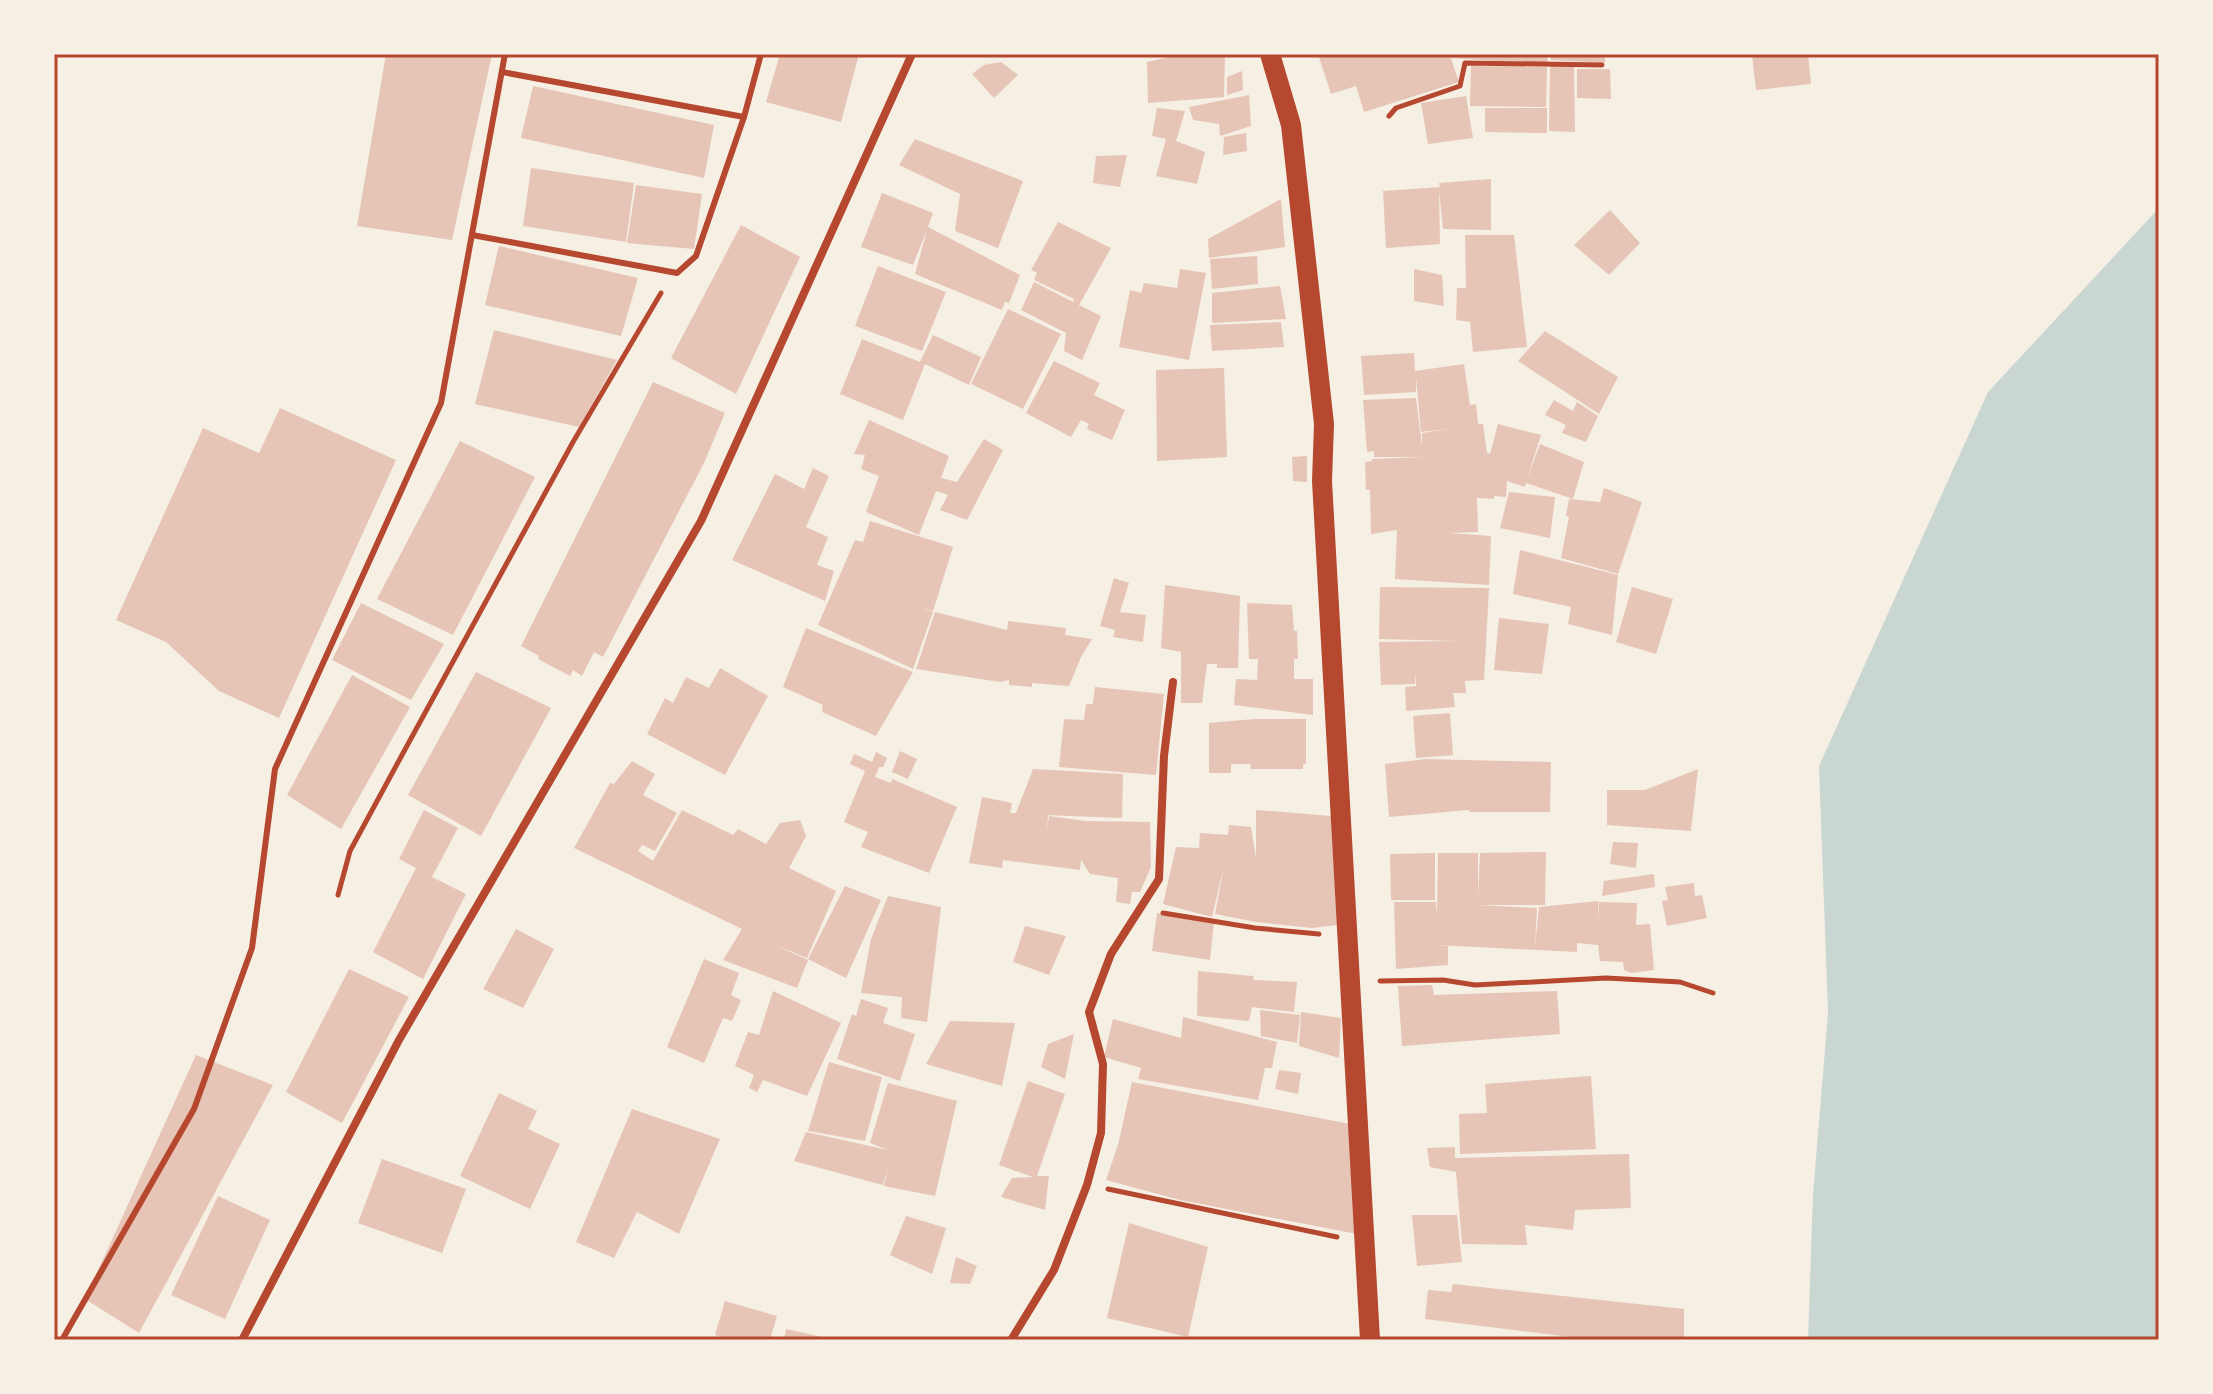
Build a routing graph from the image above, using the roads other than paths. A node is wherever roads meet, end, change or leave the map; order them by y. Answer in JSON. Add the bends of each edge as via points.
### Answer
{"nodes":[{"id":1,"x":505,"y":54,"type":"edge"},
{"id":2,"x":761,"y":54,"type":"edge"},
{"id":3,"x":912,"y":54,"type":"edge"},
{"id":4,"x":1270,"y":54,"type":"edge"},
{"id":5,"x":502,"y":72,"type":"junction"},
{"id":6,"x":744,"y":117,"type":"junction"},
{"id":7,"x":472,"y":235,"type":"junction"},
{"id":8,"x":1173,"y":682,"type":"dead end"},
{"id":9,"x":62,"y":1340,"type":"edge"},
{"id":10,"x":242,"y":1340,"type":"edge"},
{"id":11,"x":1011,"y":1340,"type":"edge"},
{"id":12,"x":1370,"y":1340,"type":"edge"}],
"edges":[{"from":1,"to":5,"type":"lane"},
{"from":2,"to":6,"type":"lane"},
{"from":3,"to":10,"type":"street","via":[[701,521],[399,1040]]},
{"from":4,"to":12,"type":"main road","via":[[1291,125],[1324,424],[1322,481]]},
{"from":5,"to":6,"type":"lane"},
{"from":5,"to":7,"type":"lane"},
{"from":6,"to":7,"type":"lane","via":[[696,256],[677,273]]},
{"from":7,"to":9,"type":"lane","via":[[441,403],[275,769],[252,948],[194,1109]]},
{"from":8,"to":11,"type":"street","via":[[1159,879],[1111,954],[1089,1012],[1103,1064],[1101,1133],[1054,1270]]}]}
